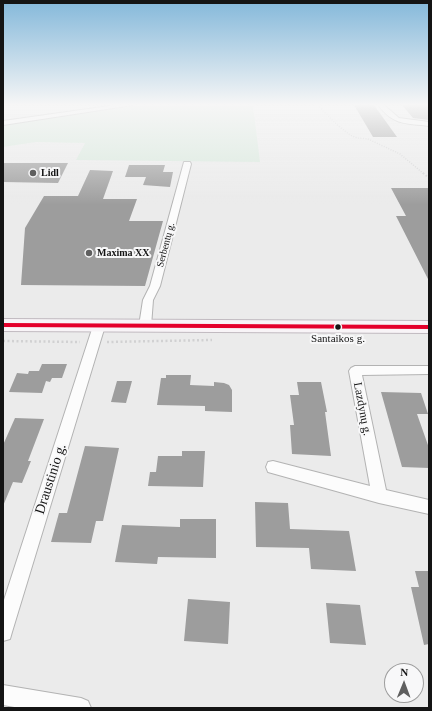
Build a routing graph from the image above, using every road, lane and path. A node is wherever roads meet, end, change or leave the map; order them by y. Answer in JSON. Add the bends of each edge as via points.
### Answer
{"nodes":[{"id":1,"x":360,"y":138,"type":"edge"},
{"id":2,"x":187,"y":164,"type":"dead end"},
{"id":3,"x":429,"y":178,"type":"edge"},
{"id":4,"x":3,"y":325,"type":"edge"},
{"id":5,"x":99,"y":326,"type":"junction"},
{"id":6,"x":145,"y":326,"type":"junction"},
{"id":7,"x":429,"y":327,"type":"edge"},
{"id":8,"x":429,"y":370,"type":"edge"},
{"id":9,"x":273,"y":467,"type":"dead end"},
{"id":10,"x":379,"y":496,"type":"junction"},
{"id":11,"x":429,"y":507,"type":"edge"},
{"id":12,"x":3,"y":632,"type":"edge"},
{"id":13,"x":3,"y":695,"type":"edge"},
{"id":14,"x":81,"y":708,"type":"edge"}],
"edges":[{"from":1,"to":3,"type":"path","via":[[368,139],[400,154]]},
{"from":2,"to":6,"type":"street","name":"Serbentų g.","via":[[148,300]]},
{"from":4,"to":5,"type":"main road"},
{"from":5,"to":6,"type":"main road"},
{"from":5,"to":12,"type":"street","name":"Draustinio g."},
{"from":6,"to":7,"type":"main road"},
{"from":8,"to":10,"type":"street","name":"Lazdynų g.","via":[[355,371]]},
{"from":9,"to":10,"type":"street"},
{"from":10,"to":11,"type":"street"},
{"from":13,"to":14,"type":"street"}]}
